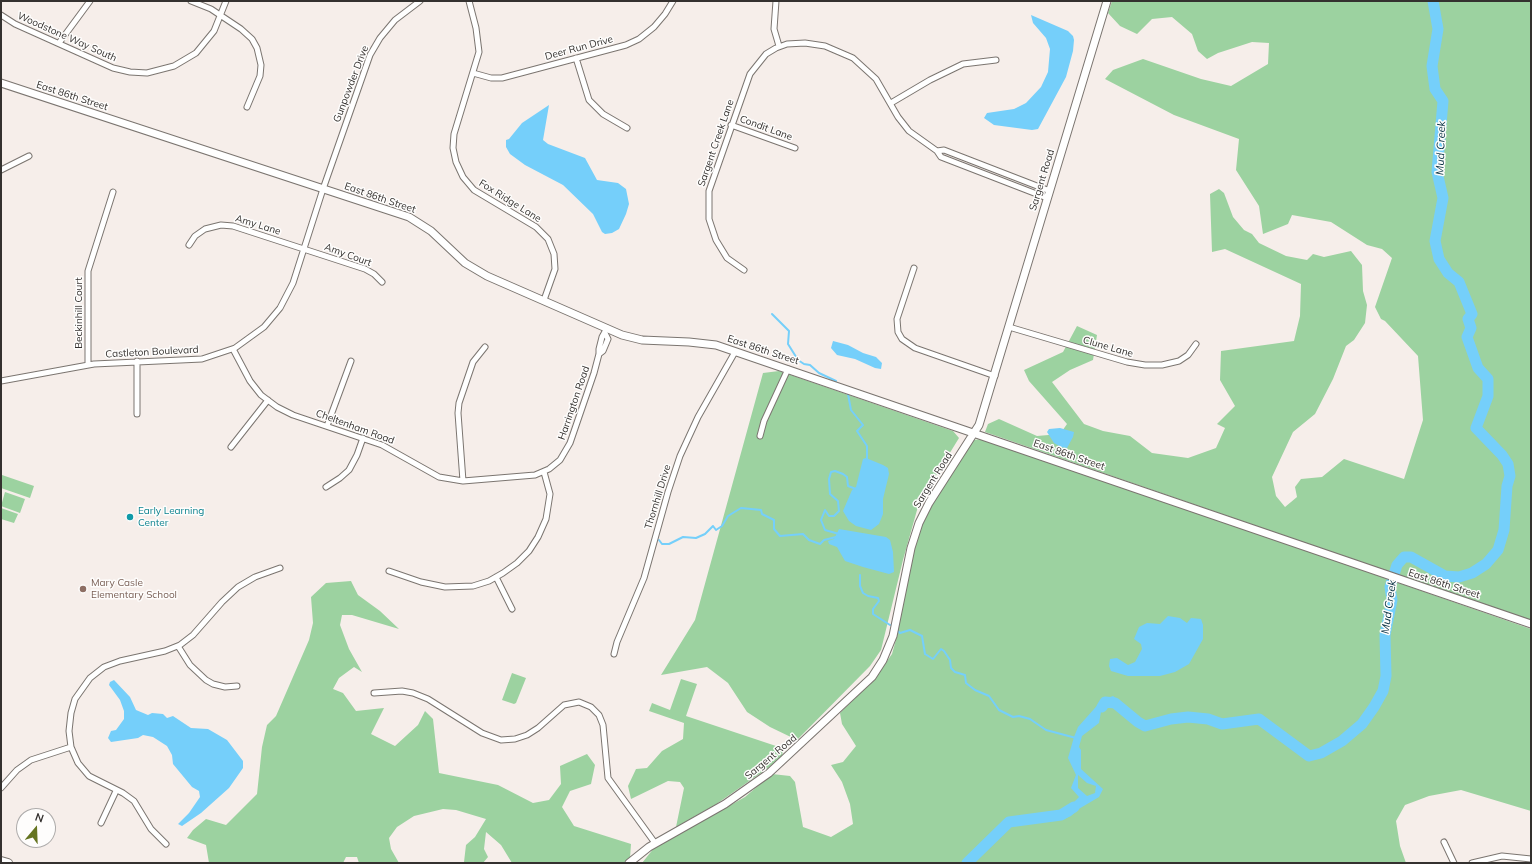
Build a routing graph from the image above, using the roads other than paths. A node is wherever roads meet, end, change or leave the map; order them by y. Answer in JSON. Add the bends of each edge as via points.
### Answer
{"nodes":[{"id":1,"x":90,"y":1,"type":"edge"},
{"id":2,"x":191,"y":1,"type":"edge"},
{"id":3,"x":226,"y":1,"type":"edge"},
{"id":4,"x":469,"y":1,"type":"edge"},
{"id":5,"x":672,"y":1,"type":"edge"},
{"id":6,"x":776,"y":1,"type":"edge"},
{"id":7,"x":1107,"y":1,"type":"edge"},
{"id":8,"x":417,"y":2,"type":"edge"},
{"id":9,"x":1,"y":15,"type":"edge"},
{"id":10,"x":221,"y":16,"type":"junction"},
{"id":11,"x":59,"y":43,"type":"junction"},
{"id":12,"x":779,"y":46,"type":"junction"},
{"id":13,"x":576,"y":58,"type":"junction"},
{"id":14,"x":996,"y":60,"type":"dead end"},
{"id":15,"x":473,"y":73,"type":"junction"},
{"id":16,"x":1,"y":84,"type":"edge"},
{"id":17,"x":891,"y":103,"type":"junction"},
{"id":18,"x":247,"y":107,"type":"dead end"},
{"id":19,"x":731,"y":125,"type":"junction"},
{"id":20,"x":627,"y":128,"type":"dead end"},
{"id":21,"x":795,"y":148,"type":"dead end"},
{"id":22,"x":29,"y":156,"type":"dead end"},
{"id":23,"x":1,"y":170,"type":"edge"},
{"id":24,"x":323,"y":189,"type":"junction"},
{"id":25,"x":114,"y":192,"type":"dead end"},
{"id":26,"x":1049,"y":194,"type":"junction"},
{"id":27,"x":189,"y":246,"type":"dead end"},
{"id":28,"x":304,"y":249,"type":"junction"},
{"id":29,"x":914,"y":268,"type":"dead end"},
{"id":30,"x":744,"y":270,"type":"dead end"},
{"id":31,"x":382,"y":282,"type":"dead end"},
{"id":32,"x":544,"y":300,"type":"junction"},
{"id":33,"x":1009,"y":327,"type":"junction"},
{"id":34,"x":606,"y":331,"type":"junction"},
{"id":35,"x":1196,"y":344,"type":"dead end"},
{"id":36,"x":485,"y":347,"type":"dead end"},
{"id":37,"x":233,"y":349,"type":"junction"},
{"id":38,"x":734,"y":352,"type":"junction"},
{"id":39,"x":137,"y":361,"type":"junction"},
{"id":40,"x":351,"y":361,"type":"dead end"},
{"id":41,"x":88,"y":365,"type":"junction"},
{"id":42,"x":788,"y":370,"type":"junction"},
{"id":43,"x":995,"y":376,"type":"junction"},
{"id":44,"x":1,"y":381,"type":"edge"},
{"id":45,"x":268,"y":400,"type":"junction"},
{"id":46,"x":137,"y":414,"type":"dead end"},
{"id":47,"x":327,"y":426,"type":"junction"},
{"id":48,"x":974,"y":433,"type":"junction"},
{"id":49,"x":760,"y":436,"type":"dead end"},
{"id":50,"x":363,"y":438,"type":"junction"},
{"id":51,"x":231,"y":447,"type":"dead end"},
{"id":52,"x":544,"y":472,"type":"junction"},
{"id":53,"x":463,"y":481,"type":"junction"},
{"id":54,"x":326,"y":487,"type":"dead end"},
{"id":55,"x":280,"y":568,"type":"dead end"},
{"id":56,"x":389,"y":571,"type":"dead end"},
{"id":57,"x":496,"y":577,"type":"junction"},
{"id":58,"x":512,"y":609,"type":"dead end"},
{"id":59,"x":1531,"y":624,"type":"edge"},
{"id":60,"x":178,"y":646,"type":"junction"},
{"id":61,"x":614,"y":654,"type":"dead end"},
{"id":62,"x":238,"y":686,"type":"dead end"},
{"id":63,"x":374,"y":693,"type":"dead end"},
{"id":64,"x":71,"y":747,"type":"junction"},
{"id":65,"x":1,"y":788,"type":"edge"},
{"id":66,"x":116,"y":791,"type":"junction"},
{"id":67,"x":101,"y":823,"type":"dead end"},
{"id":68,"x":1444,"y":842,"type":"dead end"},
{"id":69,"x":655,"y":843,"type":"junction"},
{"id":70,"x":166,"y":844,"type":"dead end"},
{"id":71,"x":1531,"y":859,"type":"edge"},
{"id":72,"x":1,"y":861,"type":"edge"},
{"id":73,"x":8,"y":863,"type":"edge"},
{"id":74,"x":629,"y":863,"type":"edge"},
{"id":75,"x":1454,"y":863,"type":"edge"},
{"id":76,"x":1472,"y":863,"type":"edge"}],
"edges":[{"from":1,"to":11,"type":"street"},
{"from":2,"to":10,"type":"street"},
{"from":3,"to":10,"type":"street","name":"Woodstone Way South"},
{"from":4,"to":15,"type":"street","name":"Fox Ridge Lane","via":[[479,44]]},
{"from":5,"to":13,"type":"street","name":"Deer Run Drive","via":[[660,21],[639,39],[620,47]]},
{"from":6,"to":12,"type":"street","via":[[774,29]]},
{"from":7,"to":26,"type":"street","name":"Sargent Road"},
{"from":8,"to":24,"type":"street","name":"Gunpowder Drive","via":[[391,24],[370,55]]},
{"from":9,"to":11,"type":"street","name":"Woodstone Way South","via":[[15,24]]},
{"from":10,"to":11,"type":"street","name":"Woodstone Way South","via":[[211,36],[196,53],[180,64],[144,73],[121,70]]},
{"from":10,"to":18,"type":"street","via":[[248,34],[259,54],[260,79]]},
{"from":12,"to":17,"type":"street","via":[[805,43],[841,51],[870,73]]},
{"from":12,"to":19,"type":"street","name":"Sargent Creek Lane","via":[[762,58],[751,72]]},
{"from":13,"to":15,"type":"street","name":"Deer Run Drive","via":[[502,78]]},
{"from":13,"to":20,"type":"street","via":[[589,100],[604,114]]},
{"from":14,"to":17,"type":"street","via":[[963,64]]},
{"from":15,"to":32,"type":"street","name":"Fox Ridge Lane","via":[[454,134],[456,162],[463,177],[474,190],[536,227],[548,239],[554,254],[555,269]]},
{"from":16,"to":24,"type":"street","name":"East 86th Street"},
{"from":17,"to":26,"type":"street","via":[[909,131],[937,151],[941,157]]},
{"from":19,"to":21,"type":"street","name":"Condit Lane"},
{"from":19,"to":30,"type":"street","name":"Sargent Creek Lane","via":[[710,186],[708,210],[713,235],[721,250],[734,264]]},
{"from":22,"to":23,"type":"street"},
{"from":24,"to":28,"type":"street","name":"Castleton Boulevard"},
{"from":24,"to":32,"type":"street","name":"East 86th Street","via":[[417,222],[472,267]]},
{"from":25,"to":41,"type":"street","name":"Beckinhill Court","via":[[88,271]]},
{"from":26,"to":33,"type":"street","name":"Sargent Road"},
{"from":27,"to":28,"type":"street","name":"Amy Lane","via":[[202,230],[227,225]]},
{"from":28,"to":31,"type":"street","name":"Amy Court","via":[[365,269]]},
{"from":28,"to":37,"type":"street","name":"Castleton Boulevard","via":[[293,283],[280,308],[255,335]]},
{"from":29,"to":43,"type":"street","via":[[897,319],[902,339],[915,348]]},
{"from":32,"to":34,"type":"street","name":"East 86th Street"},
{"from":33,"to":35,"type":"street","name":"Clune Lane","via":[[1145,365],[1179,361],[1188,355]]},
{"from":33,"to":43,"type":"street","name":"Sargent Road"},
{"from":34,"to":38,"type":"street","name":"East 86th Street","via":[[642,340],[699,342]]},
{"from":34,"to":52,"type":"street","name":"Harrington Road","via":[[608,339],[599,354],[569,445],[560,460]]},
{"from":36,"to":53,"type":"street","via":[[473,362],[459,403]]},
{"from":37,"to":39,"type":"street","name":"Castleton Boulevard","via":[[193,360]]},
{"from":37,"to":45,"type":"street","name":"Cheltenham Road","via":[[250,381]]},
{"from":38,"to":42,"type":"street","name":"East 86th Street"},
{"from":38,"to":61,"type":"street","name":"Thornhill Drive","via":[[680,456],[644,578]]},
{"from":39,"to":41,"type":"street","name":"Castleton Boulevard"},
{"from":39,"to":46,"type":"street"},
{"from":40,"to":47,"type":"street"},
{"from":41,"to":44,"type":"street","name":"Castleton Boulevard"},
{"from":42,"to":48,"type":"street","name":"East 86th Street"},
{"from":42,"to":49,"type":"street","via":[[764,421]]},
{"from":43,"to":48,"type":"street","name":"Sargent Road"},
{"from":45,"to":47,"type":"street","name":"Cheltenham Road","via":[[293,415]]},
{"from":45,"to":51,"type":"street"},
{"from":47,"to":50,"type":"street","name":"Cheltenham Road"},
{"from":48,"to":59,"type":"street","name":"East 86th Street"},
{"from":48,"to":69,"type":"street","name":"Sargent Road","via":[[918,523],[892,639],[885,658],[874,675],[761,779],[725,804]]},
{"from":50,"to":53,"type":"street","name":"Cheltenham Road","via":[[388,447],[439,477]]},
{"from":50,"to":54,"type":"street","via":[[358,455],[349,470]]},
{"from":52,"to":53,"type":"street","name":"Cheltenham Road","via":[[526,477]]},
{"from":52,"to":57,"type":"street","via":[[550,497],[543,527],[534,544],[521,559]]},
{"from":55,"to":60,"type":"street","via":[[255,577],[238,587],[193,635]]},
{"from":56,"to":57,"type":"street","via":[[420,582],[445,587],[472,586]]},
{"from":57,"to":58,"type":"street"},
{"from":60,"to":62,"type":"street","via":[[190,666],[202,677],[215,685]]},
{"from":60,"to":64,"type":"street","via":[[115,663],[90,678],[72,707],[69,724]]},
{"from":63,"to":69,"type":"street","via":[[414,693],[428,699],[482,734],[501,740],[515,739],[532,732],[564,705],[579,702],[591,707],[599,715],[603,726],[608,778]]},
{"from":64,"to":65,"type":"street","via":[[31,760],[17,770]]},
{"from":64,"to":66,"type":"street","via":[[85,772]]},
{"from":66,"to":67,"type":"street"},
{"from":66,"to":70,"type":"street","via":[[134,801],[151,829]]},
{"from":68,"to":75,"type":"street"},
{"from":69,"to":74,"type":"street","name":"Sargent Road"},
{"from":71,"to":76,"type":"street","via":[[1502,856]]},
{"from":72,"to":73,"type":"main road"}]}
